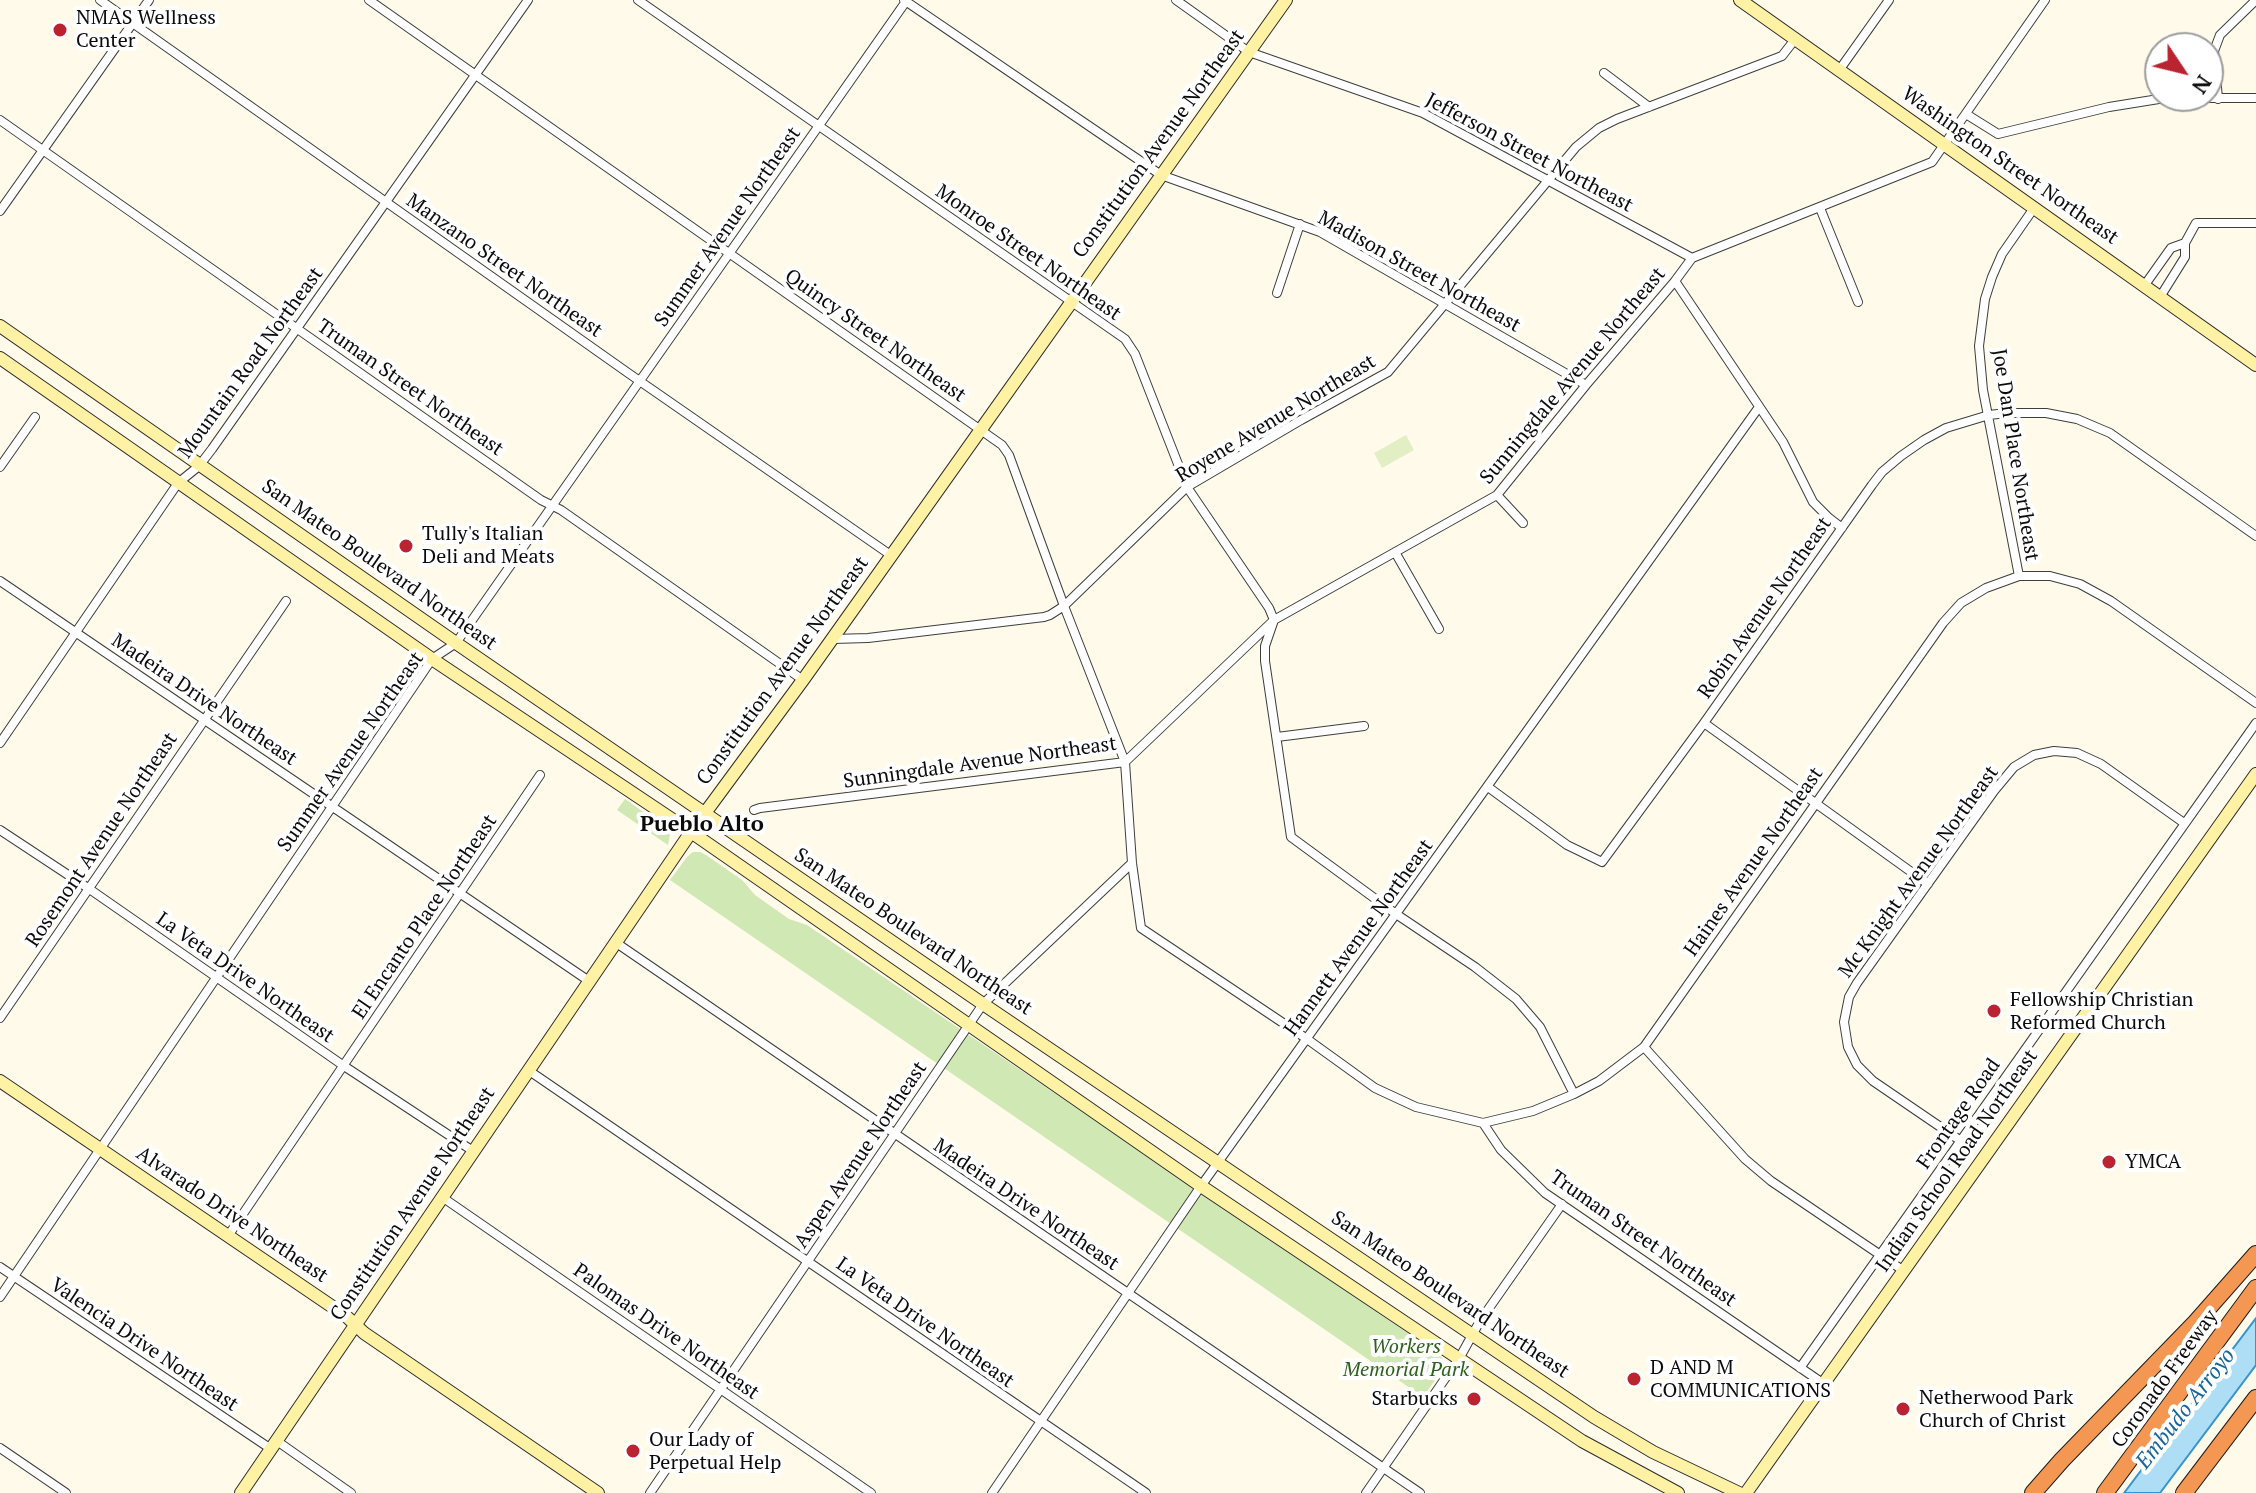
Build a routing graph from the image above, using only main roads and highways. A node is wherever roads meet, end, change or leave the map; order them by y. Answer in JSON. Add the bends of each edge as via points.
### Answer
{"nodes":[{"id":1,"x":1286,"y":0,"type":"edge"},
{"id":2,"x":1740,"y":0,"type":"edge"},
{"id":3,"x":0,"y":326,"type":"edge"},
{"id":4,"x":0,"y":358,"type":"edge"},
{"id":5,"x":2256,"y":365,"type":"edge"},
{"id":6,"x":2256,"y":774,"type":"edge"},
{"id":7,"x":704,"y":813,"type":"junction"},
{"id":8,"x":691,"y":832,"type":"junction"},
{"id":9,"x":0,"y":1081,"type":"edge"},
{"id":10,"x":2256,"y":1254,"type":"edge"},
{"id":11,"x":2256,"y":1288,"type":"edge"},
{"id":12,"x":355,"y":1326,"type":"junction"},
{"id":13,"x":2256,"y":1398,"type":"edge"},
{"id":14,"x":241,"y":1493,"type":"edge"},
{"id":15,"x":598,"y":1493,"type":"edge"},
{"id":16,"x":1678,"y":1493,"type":"edge"},
{"id":17,"x":1739,"y":1493,"type":"edge"},
{"id":18,"x":1746,"y":1493,"type":"edge"},
{"id":19,"x":2033,"y":1493,"type":"edge"},
{"id":20,"x":2105,"y":1493,"type":"edge"},
{"id":21,"x":2184,"y":1493,"type":"edge"}],
"edges":[{"from":1,"to":7,"type":"main road","name":"Constitution Avenue Northeast"},
{"from":2,"to":5,"type":"main road","name":"Washington Street Northeast"},
{"from":3,"to":7,"type":"main road","name":"San Mateo Boulevard Northeast"},
{"from":4,"to":8,"type":"main road"},
{"from":6,"to":18,"type":"main road","name":"Indian School Road Northeast"},
{"from":7,"to":8,"type":"main road","name":"Constitution Avenue Northeast"},
{"from":7,"to":17,"type":"main road","name":"San Mateo Boulevard Northeast","via":[[1594,1417]]},
{"from":8,"to":12,"type":"main road","name":"Constitution Avenue Northeast"},
{"from":8,"to":16,"type":"main road","via":[[1201,1186],[1582,1441]]},
{"from":9,"to":12,"type":"main road","name":"Alvarado Drive Northeast"},
{"from":10,"to":19,"type":"highway"},
{"from":11,"to":20,"type":"highway","name":"Coronado Freeway"},
{"from":12,"to":14,"type":"main road","name":"Constitution Avenue Northeast"},
{"from":12,"to":15,"type":"main road","name":"Alvarado Drive Northeast"},
{"from":13,"to":21,"type":"highway"}]}
